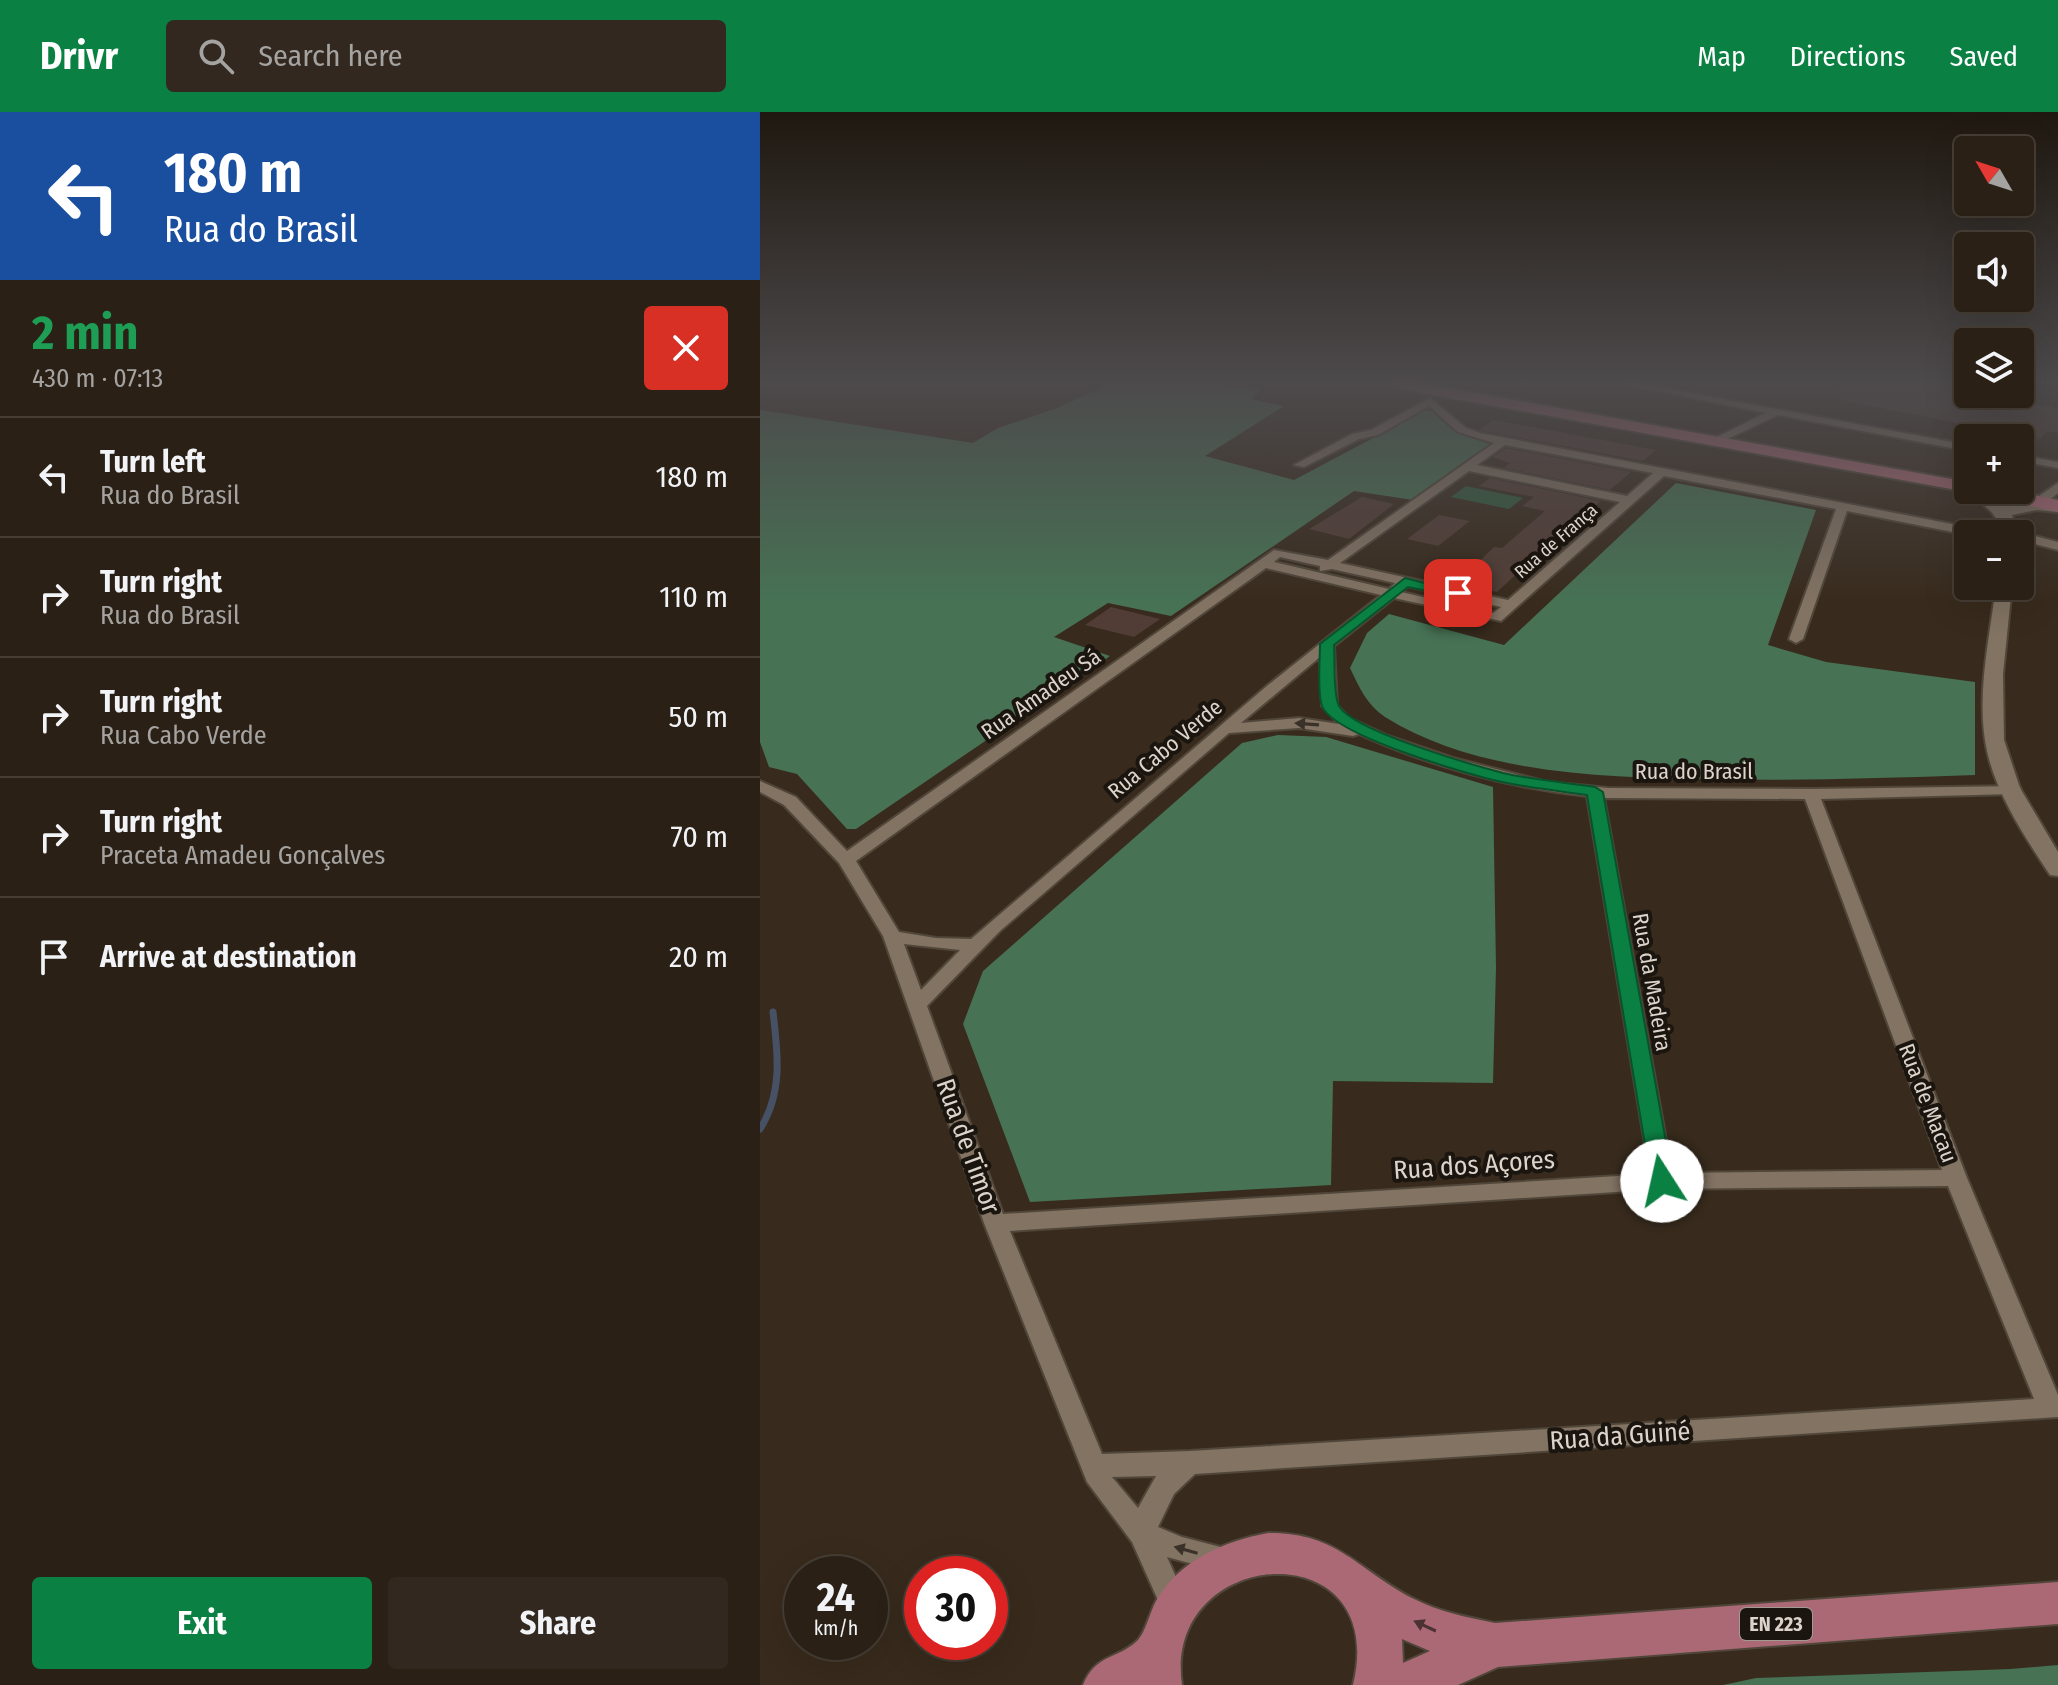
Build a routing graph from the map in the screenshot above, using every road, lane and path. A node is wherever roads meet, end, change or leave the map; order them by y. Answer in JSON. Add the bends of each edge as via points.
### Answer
{"nodes":[{"id":1,"x":1317,"y":456,"type":"edge"},
{"id":2,"x":1482,"y":456,"type":"edge"},
{"id":3,"x":1578,"y":456,"type":"edge"},
{"id":4,"x":1812,"y":456,"type":"edge"},
{"id":5,"x":2034,"y":461,"type":"edge"},
{"id":6,"x":1300,"y":465,"type":"dead end"},
{"id":7,"x":2058,"y":465,"type":"edge"},
{"id":8,"x":1468,"y":467,"type":"junction"},
{"id":9,"x":1661,"y":472,"type":"junction"},
{"id":10,"x":1954,"y":484,"type":"edge"},
{"id":11,"x":2058,"y":487,"type":"edge"},
{"id":12,"x":1630,"y":500,"type":"junction"},
{"id":13,"x":2048,"y":505,"type":"edge"},
{"id":14,"x":1842,"y":508,"type":"junction"},
{"id":15,"x":2021,"y":520,"type":"edge"},
{"id":16,"x":1954,"y":529,"type":"edge"},
{"id":17,"x":2034,"y":539,"type":"edge"},
{"id":18,"x":2058,"y":546,"type":"edge"},
{"id":19,"x":1263,"y":563,"type":"junction"},
{"id":20,"x":1329,"y":564,"type":"junction"},
{"id":21,"x":1314,"y":576,"type":"junction"},
{"id":22,"x":1405,"y":582,"type":"junction"},
{"id":23,"x":1390,"y":593,"type":"junction"},
{"id":24,"x":2003,"y":600,"type":"edge"},
{"id":25,"x":1511,"y":605,"type":"junction"},
{"id":26,"x":1796,"y":639,"type":"dead end"},
{"id":27,"x":1327,"y":644,"type":"junction"},
{"id":28,"x":1225,"y":729,"type":"junction"},
{"id":29,"x":1383,"y":739,"type":"junction"},
{"id":30,"x":760,"y":786,"type":"edge"},
{"id":31,"x":2013,"y":789,"type":"junction"},
{"id":32,"x":1595,"y":792,"type":"junction"},
{"id":33,"x":1811,"y":794,"type":"junction"},
{"id":34,"x":846,"y":860,"type":"junction"},
{"id":35,"x":2058,"y":870,"type":"edge"},
{"id":36,"x":892,"y":936,"type":"junction"},
{"id":37,"x":974,"y":945,"type":"junction"},
{"id":38,"x":917,"y":1005,"type":"junction"},
{"id":39,"x":1956,"y":1178,"type":"junction"},
{"id":40,"x":1662,"y":1181,"type":"junction"},
{"id":41,"x":995,"y":1223,"type":"junction"},
{"id":42,"x":2051,"y":1409,"type":"joint"},
{"id":43,"x":1190,"y":1463,"type":"junction"},
{"id":44,"x":1094,"y":1466,"type":"junction"},
{"id":45,"x":1142,"y":1533,"type":"junction"},
{"id":46,"x":1232,"y":1562,"type":"junction"},
{"id":47,"x":1360,"y":1591,"type":"junction"},
{"id":48,"x":2058,"y":1603,"type":"edge"},
{"id":49,"x":1176,"y":1608,"type":"junction"},
{"id":50,"x":1495,"y":1645,"type":"junction"},
{"id":51,"x":1159,"y":1669,"type":"edge"},
{"id":52,"x":1106,"y":1685,"type":"edge"},
{"id":53,"x":1376,"y":1685,"type":"edge"},
{"id":54,"x":1406,"y":1685,"type":"edge"}],
"edges":[{"from":1,"to":6,"type":"street"},
{"from":2,"to":8,"type":"street"},
{"from":3,"to":9,"type":"street"},
{"from":4,"to":10,"type":"main road"},
{"from":5,"to":7,"type":"street"},
{"from":8,"to":12,"type":"street"},
{"from":8,"to":20,"type":"street"},
{"from":9,"to":12,"type":"street","name":"Rua de França"},
{"from":9,"to":14,"type":"street"},
{"from":11,"to":13,"type":"street"},
{"from":12,"to":25,"type":"street","name":"Rua de França"},
{"from":13,"to":15,"type":"street"},
{"from":14,"to":16,"type":"street"},
{"from":14,"to":26,"type":"street"},
{"from":17,"to":18,"type":"street"},
{"from":19,"to":20,"type":"street","via":[[1278,553]]},
{"from":19,"to":21,"type":"street"},
{"from":19,"to":34,"type":"street","name":"Rua Amadeu Sá"},
{"from":20,"to":21,"type":"street"},
{"from":20,"to":22,"type":"street"},
{"from":21,"to":23,"type":"street"},
{"from":22,"to":23,"type":"street","name":"Rua Cabo Verde"},
{"from":22,"to":25,"type":"street"},
{"from":23,"to":25,"type":"street","via":[[1496,618]]},
{"from":23,"to":27,"type":"street","name":"Rua Cabo Verde"},
{"from":24,"to":31,"type":"street","via":[[1992,713],[2000,763]]},
{"from":27,"to":28,"type":"street","name":"Rua Cabo Verde"},
{"from":27,"to":29,"type":"street","name":"Rua do Brasil","via":[[1330,706],[1344,721]]},
{"from":29,"to":28,"type":"street","name":"Rua do Brasil","one_way":true,"via":[[1299,723]]},
{"from":28,"to":37,"type":"street","name":"Rua Cabo Verde"},
{"from":29,"to":32,"type":"street","name":"Rua do Brasil","via":[[1503,778]]},
{"from":30,"to":34,"type":"street","name":"Rua de Timor","via":[[790,801]]},
{"from":31,"to":33,"type":"street","name":"Rua do Brasil"},
{"from":31,"to":35,"type":"street"},
{"from":32,"to":33,"type":"street","name":"Rua do Brasil"},
{"from":32,"to":40,"type":"street","name":"Rua da Madeira"},
{"from":33,"to":39,"type":"street","name":"Rua de Macau"},
{"from":34,"to":36,"type":"street","name":"Rua de Timor"},
{"from":36,"to":37,"type":"street"},
{"from":36,"to":38,"type":"street","name":"Rua de Timor"},
{"from":37,"to":38,"type":"street","name":"Rua Cabo Verde"},
{"from":38,"to":41,"type":"street","name":"Rua de Timor"},
{"from":39,"to":40,"type":"street","name":"Rua dos Açores"},
{"from":39,"to":42,"type":"street","name":"Rua de Macau"},
{"from":40,"to":41,"type":"street","name":"Rua dos Açores"},
{"from":41,"to":44,"type":"street","name":"Rua de Timor"},
{"from":42,"to":43,"type":"street","name":"Rua da Guiné"},
{"from":43,"to":44,"type":"street","name":"Rua da Guiné"},
{"from":43,"to":45,"type":"street","via":[[1154,1498]]},
{"from":44,"to":45,"type":"street","name":"Rua de Timor","via":[[1100,1482]]},
{"from":46,"to":45,"type":"street","name":"Rua de Timor","one_way":true},
{"from":45,"to":49,"type":"street","name":"Rua de Timor"},
{"from":46,"to":47,"type":"main road","number":"EN 223","via":[[1279,1553],[1303,1556],[1334,1569]]},
{"from":46,"to":49,"type":"main road","number":"EN 223","via":[[1192,1589]]},
{"from":50,"to":47,"type":"main road","number":"EN 223","one_way":true,"via":[[1430,1630]]},
{"from":47,"to":53,"type":"main road","number":"EN 223","via":[[1379,1633],[1382,1657]]},
{"from":48,"to":50,"type":"main road","number":"EN 223"},
{"from":49,"to":51,"type":"main road","number":"EN 223","via":[[1165,1630]]},
{"from":50,"to":54,"type":"main road","number":"EN 223"},
{"from":51,"to":52,"type":"main road","number":"EN 223"}]}
